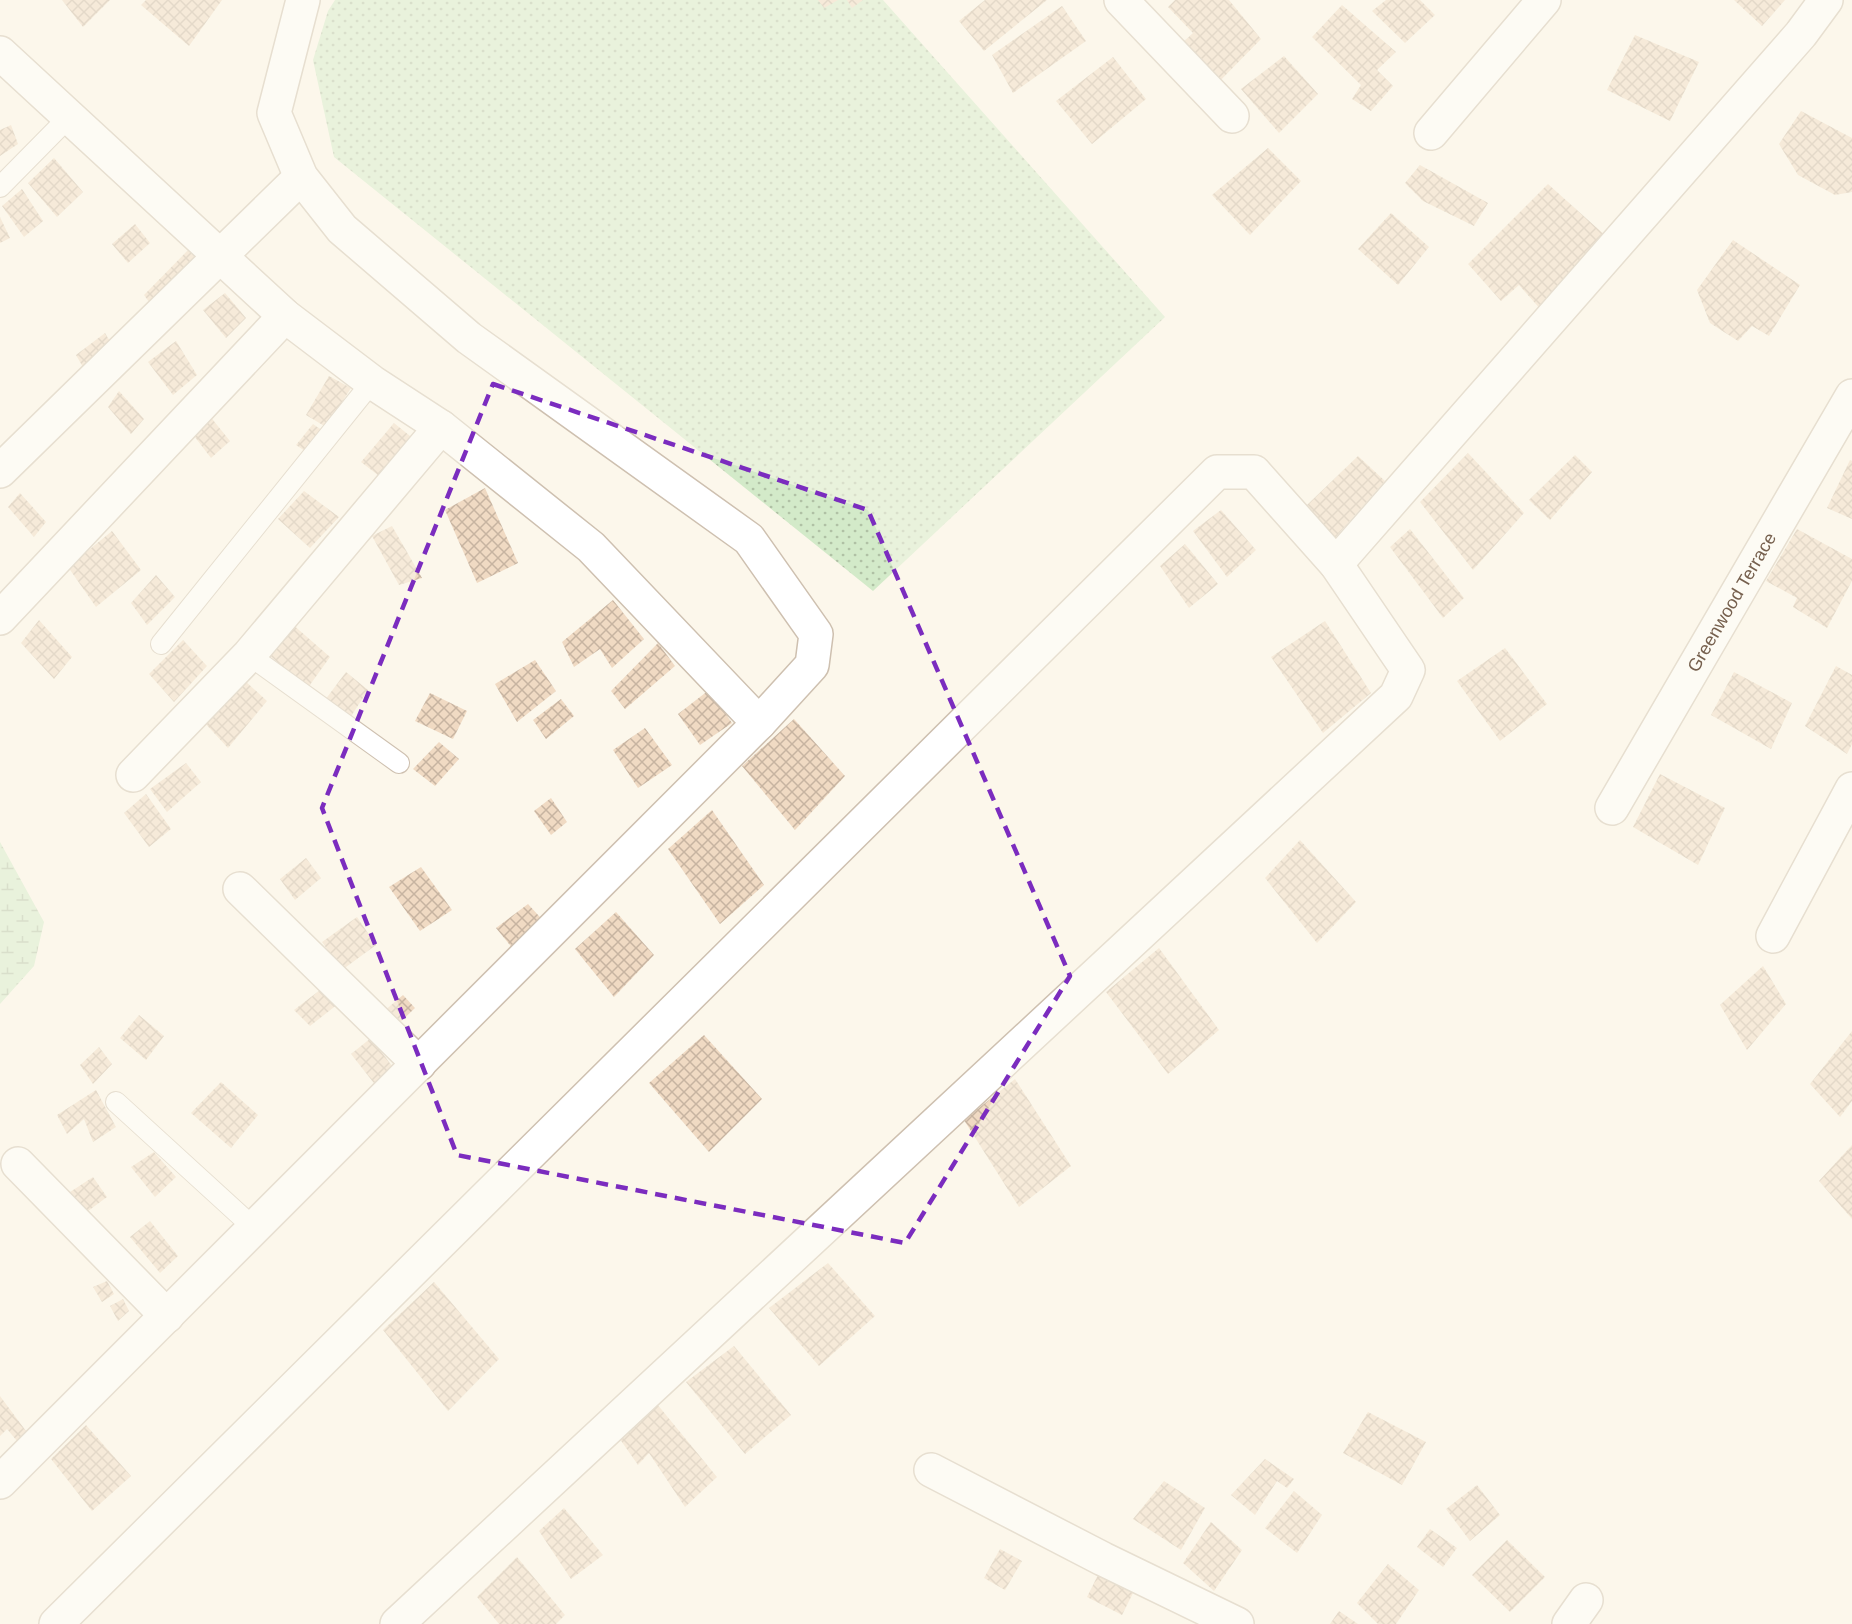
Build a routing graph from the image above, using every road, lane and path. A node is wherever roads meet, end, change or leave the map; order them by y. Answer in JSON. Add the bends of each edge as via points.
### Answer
{"nodes":[{"id":1,"x":303,"y":0,"type":"edge"},
{"id":2,"x":1121,"y":0,"type":"edge"},
{"id":3,"x":1544,"y":0,"type":"edge"},
{"id":4,"x":1826,"y":0,"type":"edge"},
{"id":5,"x":0,"y":53,"type":"edge"},
{"id":6,"x":1232,"y":116,"type":"dead end"},
{"id":7,"x":68,"y":118,"type":"junction"},
{"id":8,"x":1431,"y":133,"type":"dead end"},
{"id":9,"x":301,"y":177,"type":"junction"},
{"id":10,"x":0,"y":187,"type":"edge"},
{"id":11,"x":220,"y":258,"type":"junction"},
{"id":12,"x":285,"y":316,"type":"junction"},
{"id":13,"x":372,"y":382,"type":"junction"},
{"id":14,"x":1852,"y":396,"type":"edge"},
{"id":15,"x":441,"y":427,"type":"junction"},
{"id":16,"x":0,"y":471,"type":"edge"},
{"id":17,"x":1336,"y":564,"type":"junction"},
{"id":18,"x":0,"y":618,"type":"edge"},
{"id":19,"x":160,"y":644,"type":"dead end"},
{"id":20,"x":249,"y":655,"type":"junction"},
{"id":21,"x":759,"y":723,"type":"junction"},
{"id":22,"x":399,"y":763,"type":"dead end"},
{"id":23,"x":133,"y":774,"type":"dead end"},
{"id":24,"x":1852,"y":789,"type":"edge"},
{"id":25,"x":1612,"y":808,"type":"dead end"},
{"id":26,"x":240,"y":888,"type":"dead end"},
{"id":27,"x":1773,"y":936,"type":"dead end"},
{"id":28,"x":419,"y":1064,"type":"junction"},
{"id":29,"x":116,"y":1102,"type":"dead end"},
{"id":30,"x":18,"y":1164,"type":"dead end"},
{"id":31,"x":254,"y":1228,"type":"junction"},
{"id":32,"x":166,"y":1316,"type":"junction"},
{"id":33,"x":931,"y":1470,"type":"dead end"},
{"id":34,"x":0,"y":1482,"type":"edge"},
{"id":35,"x":56,"y":1624,"type":"edge"},
{"id":36,"x":397,"y":1624,"type":"edge"},
{"id":37,"x":1237,"y":1624,"type":"edge"}],
"edges":[{"from":1,"to":9,"type":"street","via":[[274,113]]},
{"from":2,"to":6,"type":"street"},
{"from":3,"to":8,"type":"street"},
{"from":4,"to":17,"type":"street","via":[[1793,43]]},
{"from":5,"to":7,"type":"street"},
{"from":7,"to":10,"type":"lane"},
{"from":7,"to":11,"type":"street"},
{"from":9,"to":11,"type":"street"},
{"from":9,"to":21,"type":"street","via":[[342,229],[469,338],[749,539],[816,634],[812,665]]},
{"from":11,"to":12,"type":"street"},
{"from":11,"to":16,"type":"street"},
{"from":12,"to":13,"type":"street"},
{"from":12,"to":18,"type":"street"},
{"from":13,"to":15,"type":"street"},
{"from":13,"to":19,"type":"lane"},
{"from":14,"to":25,"type":"street","name":"Greenwood Terrace"},
{"from":15,"to":20,"type":"street"},
{"from":15,"to":21,"type":"street","via":[[591,547]]},
{"from":17,"to":35,"type":"street","via":[[1254,471],[1217,472]]},
{"from":17,"to":36,"type":"street","via":[[1408,670],[1396,696]]},
{"from":20,"to":22,"type":"lane"},
{"from":20,"to":23,"type":"street"},
{"from":21,"to":28,"type":"street"},
{"from":24,"to":27,"type":"street"},
{"from":26,"to":28,"type":"street"},
{"from":28,"to":31,"type":"street"},
{"from":29,"to":31,"type":"lane"},
{"from":30,"to":32,"type":"street"},
{"from":31,"to":32,"type":"street"},
{"from":32,"to":34,"type":"street"},
{"from":33,"to":37,"type":"street"}]}
